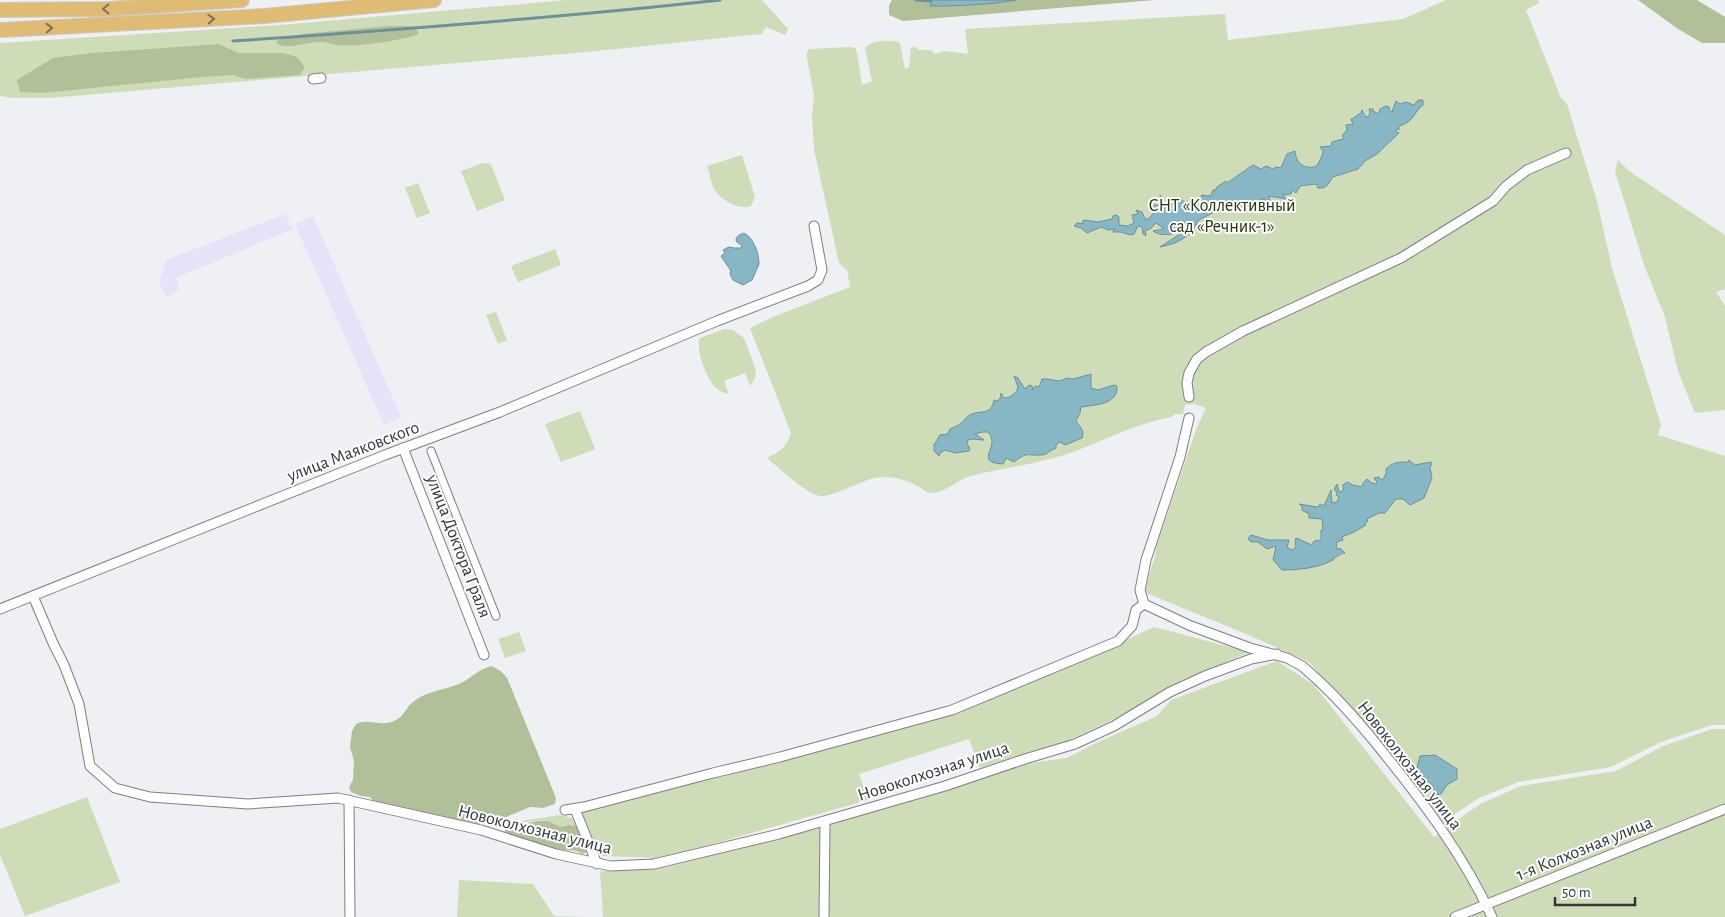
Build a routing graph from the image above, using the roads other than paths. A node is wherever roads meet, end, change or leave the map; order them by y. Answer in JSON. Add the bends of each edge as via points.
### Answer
{"nodes":[{"id":1,"x":242,"y":0,"type":"edge"},
{"id":2,"x":434,"y":0,"type":"edge"},
{"id":3,"x":0,"y":10,"type":"edge"},
{"id":4,"x":0,"y":30,"type":"edge"},
{"id":5,"x":1566,"y":153,"type":"dead end"},
{"id":6,"x":814,"y":226,"type":"dead end"},
{"id":7,"x":1189,"y":397,"type":"dead end"},
{"id":8,"x":1189,"y":418,"type":"dead end"},
{"id":9,"x":403,"y":448,"type":"junction"},
{"id":10,"x":431,"y":451,"type":"dead end"},
{"id":11,"x":33,"y":596,"type":"junction"},
{"id":12,"x":1144,"y":604,"type":"junction"},
{"id":13,"x":0,"y":609,"type":"edge"},
{"id":14,"x":496,"y":616,"type":"dead end"},
{"id":15,"x":1278,"y":654,"type":"junction"},
{"id":16,"x":484,"y":655,"type":"dead end"},
{"id":17,"x":349,"y":800,"type":"junction"},
{"id":18,"x":575,"y":809,"type":"junction"},
{"id":19,"x":1725,"y":809,"type":"edge"},
{"id":20,"x":565,"y":810,"type":"dead end"},
{"id":21,"x":825,"y":822,"type":"junction"},
{"id":22,"x":598,"y":864,"type":"junction"},
{"id":23,"x":1486,"y":905,"type":"junction"},
{"id":24,"x":350,"y":917,"type":"edge"},
{"id":25,"x":824,"y":917,"type":"edge"},
{"id":26,"x":1455,"y":917,"type":"edge"},
{"id":27,"x":1492,"y":917,"type":"edge"}],
"edges":[{"from":1,"to":3,"type":"main road","one_way":true,"via":[[108,9]]},
{"from":4,"to":2,"type":"main road","one_way":true,"via":[[264,16]]},
{"from":5,"to":7,"type":"street","via":[[1527,170],[1493,201],[1401,258],[1243,331],[1206,352],[1197,359],[1189,373]]},
{"from":6,"to":9,"type":"street","name":"улица Маяковского","via":[[822,270],[818,280],[808,286],[508,409]]},
{"from":8,"to":12,"type":"street","via":[[1180,457],[1146,560],[1140,590]]},
{"from":9,"to":11,"type":"street","name":"улица Маяковского"},
{"from":9,"to":16,"type":"street","name":"улица Доктора Граля"},
{"from":10,"to":14,"type":"street","name":"улица Доктора Граля"},
{"from":11,"to":13,"type":"street","name":"улица Маяковского"},
{"from":11,"to":17,"type":"street","name":"Новоколхозная улица","via":[[79,704],[90,766],[115,788],[150,797],[248,804]]},
{"from":12,"to":15,"type":"street","name":"Новоколхозная улица","via":[[1190,626],[1250,648]]},
{"from":12,"to":18,"type":"street","name":"Новоколхозная улица","via":[[1136,610],[1132,626],[1118,641],[952,710],[780,758]]},
{"from":15,"to":21,"type":"street","name":"Новоколхозная улица","via":[[1251,659],[1205,676],[1075,744]]},
{"from":15,"to":23,"type":"street","name":"Новоколхозная улица","via":[[1310,673],[1365,730],[1438,823]]},
{"from":17,"to":22,"type":"street","name":"Новоколхозная улица","via":[[481,830]]},
{"from":17,"to":24,"type":"street"},
{"from":18,"to":20,"type":"street","name":"Новоколхозная улица"},
{"from":18,"to":22,"type":"street"},
{"from":19,"to":23,"type":"street","name":"1-я Колхозная улица"},
{"from":21,"to":22,"type":"street","name":"Новоколхозная улица","via":[[654,864]]},
{"from":21,"to":25,"type":"street"},
{"from":23,"to":26,"type":"street","name":"1-я Колхозная улица"},
{"from":23,"to":27,"type":"street","name":"Новоколхозная улица"}]}
